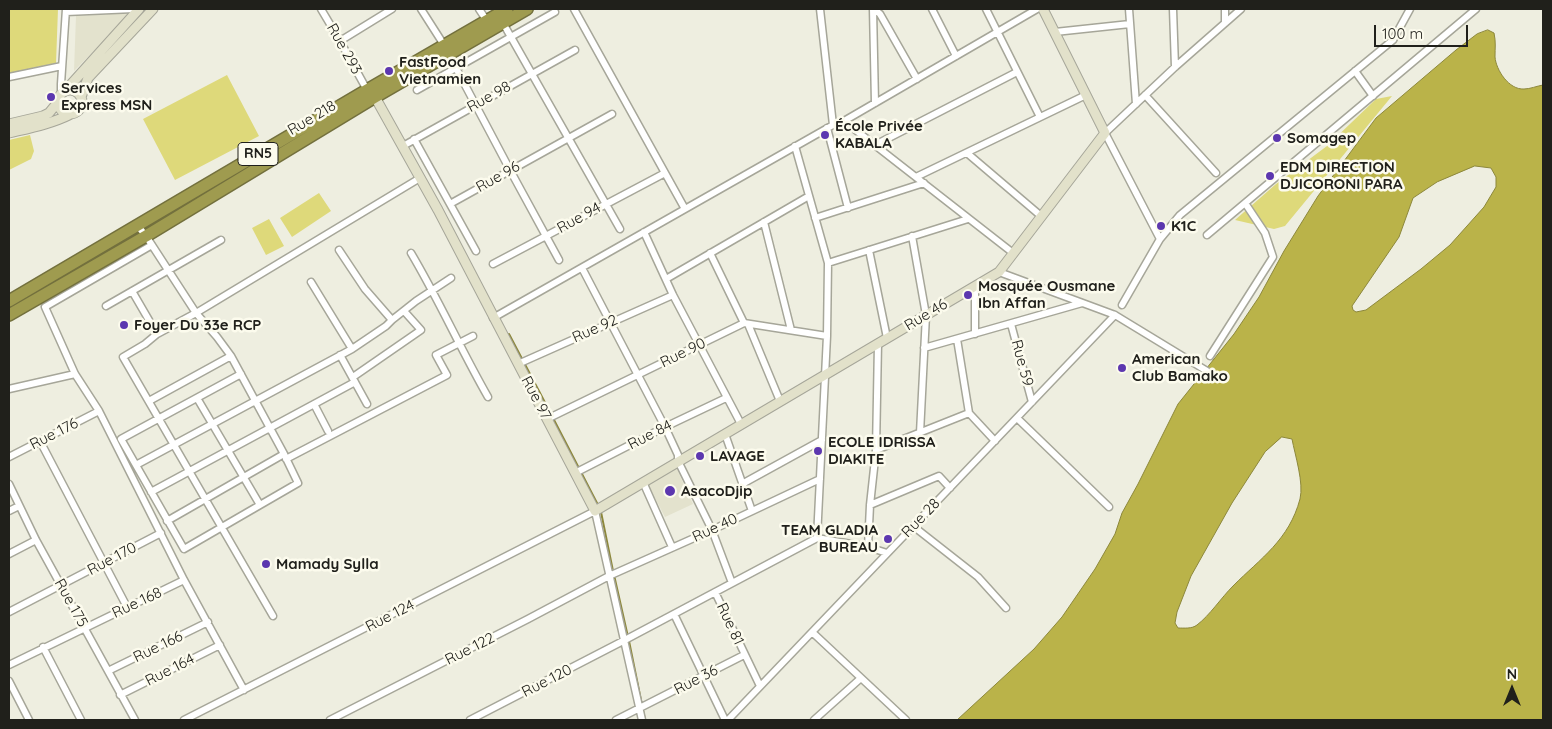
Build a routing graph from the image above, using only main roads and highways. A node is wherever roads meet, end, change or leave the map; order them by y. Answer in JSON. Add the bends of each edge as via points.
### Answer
{"nodes":[{"id":1,"x":507,"y":9,"type":"edge"},
{"id":2,"x":527,"y":9,"type":"edge"},
{"id":3,"x":371,"y":93,"type":"junction"},
{"id":4,"x":9,"y":301,"type":"edge"},
{"id":5,"x":9,"y":315,"type":"edge"}],
"edges":[{"from":1,"to":3,"type":"highway","name":"Rue 218","number":"RN5"},
{"from":2,"to":3,"type":"highway","name":"Rue 218","number":"RN5"},
{"from":3,"to":4,"type":"highway","name":"Rue 218","number":"RN5"},
{"from":3,"to":5,"type":"highway","name":"Rue 218","number":"RN5","via":[[149,240]]}]}
